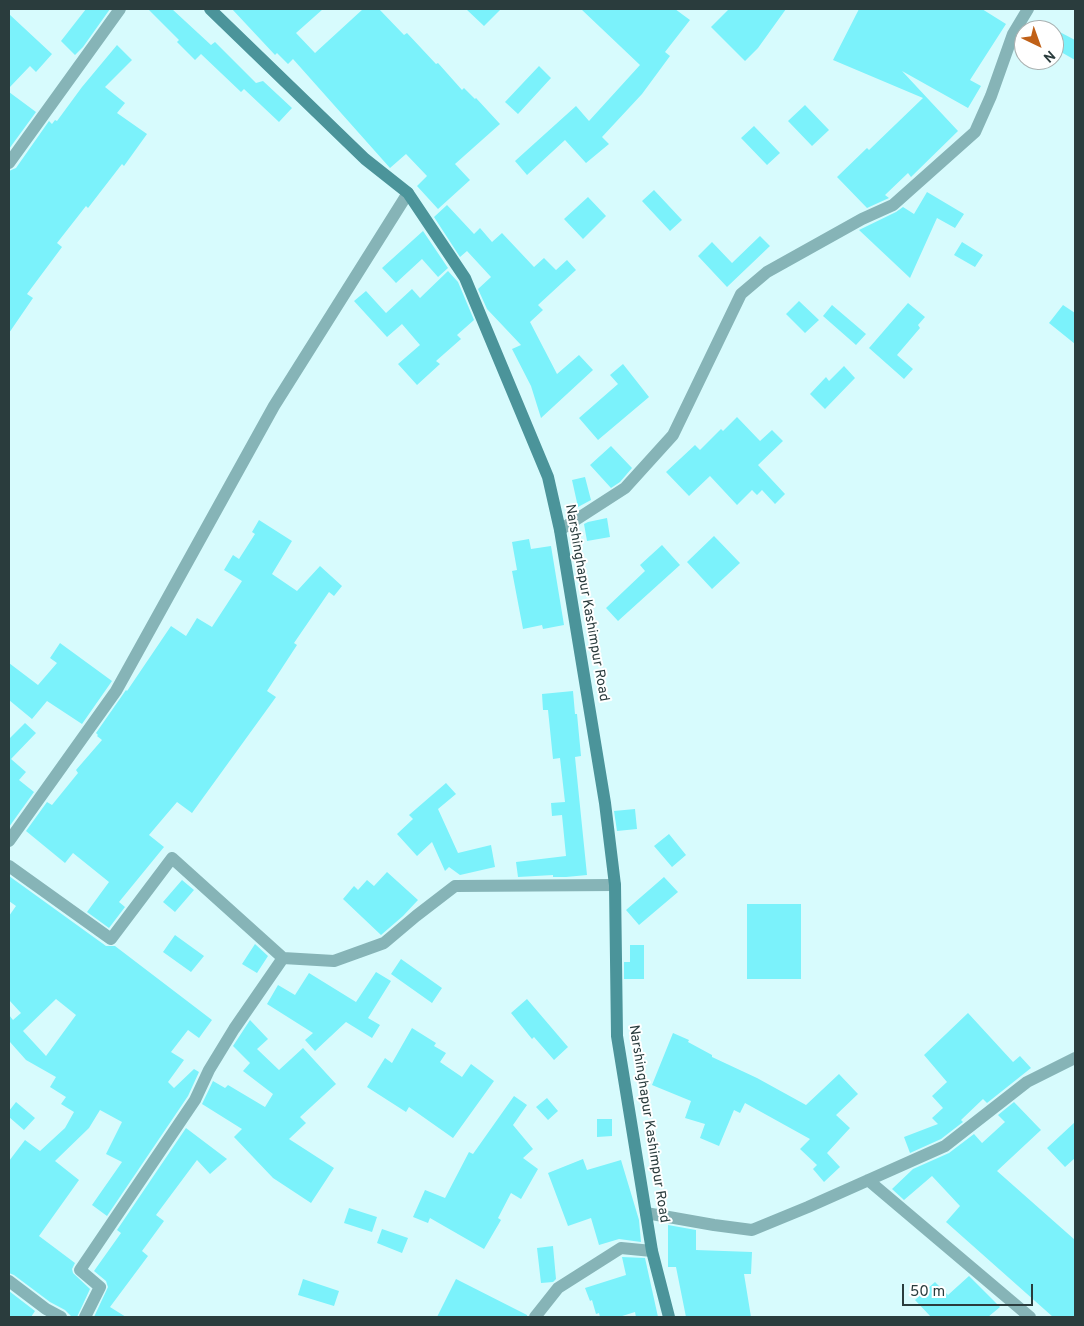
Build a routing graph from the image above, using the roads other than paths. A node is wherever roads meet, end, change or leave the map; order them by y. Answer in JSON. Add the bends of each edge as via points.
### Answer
{"nodes":[{"id":1,"x":120,"y":9,"type":"edge"},
{"id":2,"x":210,"y":9,"type":"edge"},
{"id":3,"x":1028,"y":9,"type":"edge"},
{"id":4,"x":9,"y":163,"type":"edge"},
{"id":5,"x":408,"y":193,"type":"junction"},
{"id":6,"x":560,"y":530,"type":"junction"},
{"id":7,"x":9,"y":842,"type":"edge"},
{"id":8,"x":9,"y":866,"type":"edge"},
{"id":9,"x":615,"y":885,"type":"junction"},
{"id":10,"x":283,"y":958,"type":"junction"},
{"id":11,"x":1075,"y":1058,"type":"edge"},
{"id":12,"x":868,"y":1180,"type":"junction"},
{"id":13,"x":646,"y":1214,"type":"junction"},
{"id":14,"x":652,"y":1251,"type":"junction"},
{"id":15,"x":9,"y":1281,"type":"edge"},
{"id":16,"x":44,"y":1313,"type":"edge"},
{"id":17,"x":61,"y":1317,"type":"edge"},
{"id":18,"x":85,"y":1317,"type":"edge"},
{"id":19,"x":535,"y":1317,"type":"edge"},
{"id":20,"x":669,"y":1317,"type":"edge"},
{"id":21,"x":1030,"y":1317,"type":"edge"}],
"edges":[{"from":1,"to":4,"type":"street"},
{"from":2,"to":5,"type":"street","name":"Narshinghapur Kashimpur Road","via":[[365,160]]},
{"from":3,"to":6,"type":"street","via":[[1013,34],[975,132],[893,205],[767,272],[741,294],[673,435],[625,488]]},
{"from":5,"to":6,"type":"street","name":"Narshinghapur Kashimpur Road","via":[[465,278],[548,476]]},
{"from":5,"to":7,"type":"street","via":[[274,406],[116,691]]},
{"from":6,"to":9,"type":"street","name":"Narshinghapur Kashimpur Road","via":[[605,803]]},
{"from":8,"to":10,"type":"street","via":[[110,940],[172,858]]},
{"from":9,"to":10,"type":"street","via":[[455,886],[384,943],[371,949],[334,961]]},
{"from":9,"to":13,"type":"street","name":"Narshinghapur Kashimpur Road","via":[[617,1036]]},
{"from":10,"to":18,"type":"street","via":[[234,1029],[190,1107],[80,1270],[100,1287]]},
{"from":11,"to":12,"type":"street","via":[[1027,1082],[945,1146]]},
{"from":12,"to":13,"type":"street","via":[[752,1230]]},
{"from":12,"to":21,"type":"street"},
{"from":13,"to":14,"type":"street","name":"Narshinghapur Kashimpur Road"},
{"from":14,"to":19,"type":"street","via":[[621,1248],[558,1288]]},
{"from":14,"to":20,"type":"street","name":"Narshinghapur Kashimpur Road"},
{"from":15,"to":16,"type":"street"},
{"from":16,"to":17,"type":"street"}]}
